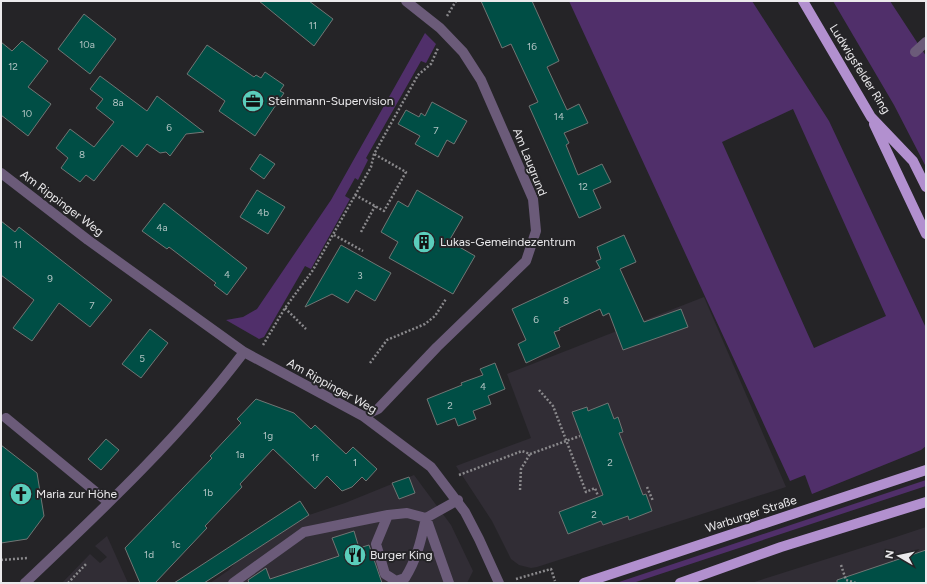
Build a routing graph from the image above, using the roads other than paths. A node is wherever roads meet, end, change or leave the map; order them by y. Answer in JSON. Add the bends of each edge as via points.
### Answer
{"nodes":[{"id":1,"x":406,"y":1,"type":"edge"},
{"id":2,"x":803,"y":1,"type":"edge"},
{"id":3,"x":926,"y":42,"type":"edge"},
{"id":4,"x":915,"y":52,"type":"dead end"},
{"id":5,"x":871,"y":117,"type":"junction"},
{"id":6,"x":1,"y":173,"type":"edge"},
{"id":7,"x":926,"y":187,"type":"edge"},
{"id":8,"x":926,"y":234,"type":"edge"},
{"id":9,"x":244,"y":352,"type":"junction"},
{"id":10,"x":363,"y":416,"type":"junction"},
{"id":11,"x":6,"y":418,"type":"dead end"},
{"id":12,"x":926,"y":470,"type":"edge"},
{"id":13,"x":458,"y":500,"type":"junction"},
{"id":14,"x":108,"y":502,"type":"junction"},
{"id":15,"x":924,"y":505,"type":"edge"},
{"id":16,"x":388,"y":515,"type":"junction"},
{"id":17,"x":426,"y":518,"type":"junction"},
{"id":18,"x":26,"y":583,"type":"edge"},
{"id":19,"x":233,"y":583,"type":"edge"},
{"id":20,"x":449,"y":583,"type":"edge"},
{"id":21,"x":499,"y":583,"type":"edge"},
{"id":22,"x":584,"y":583,"type":"edge"},
{"id":23,"x":680,"y":583,"type":"edge"}],
"edges":[{"from":1,"to":10,"type":"street","name":"Am Laugrund","via":[[440,28],[463,52],[481,80],[533,199],[536,231],[526,261],[437,347],[378,409]]},
{"from":2,"to":5,"type":"main road","name":"Ludwigsfelder Ring"},
{"from":3,"to":4,"type":"street"},
{"from":5,"to":7,"type":"main road","name":"Ludwigsfelder Ring","via":[[913,161]]},
{"from":5,"to":8,"type":"main road"},
{"from":6,"to":9,"type":"street","name":"Am Rippinger Weg","via":[[88,240]]},
{"from":9,"to":10,"type":"street","name":"Am Rippinger Weg"},
{"from":9,"to":14,"type":"street","via":[[210,395]]},
{"from":10,"to":13,"type":"street","name":"Am Rippinger Weg","via":[[431,467]]},
{"from":11,"to":14,"type":"street"},
{"from":12,"to":22,"type":"main road","name":"Warburger Straße"},
{"from":13,"to":17,"type":"street"},
{"from":13,"to":21,"type":"street","name":"Am Rippinger Weg","via":[[480,539]]},
{"from":14,"to":18,"type":"street"},
{"from":15,"to":23,"type":"main road","via":[[781,547]]},
{"from":16,"to":17,"type":"street","via":[[407,514]]},
{"from":16,"to":17,"type":"street","via":[[376,544],[385,574],[396,581],[406,578],[413,566]]},
{"from":16,"to":19,"type":"street","via":[[304,532]]},
{"from":17,"to":20,"type":"street"}]}
